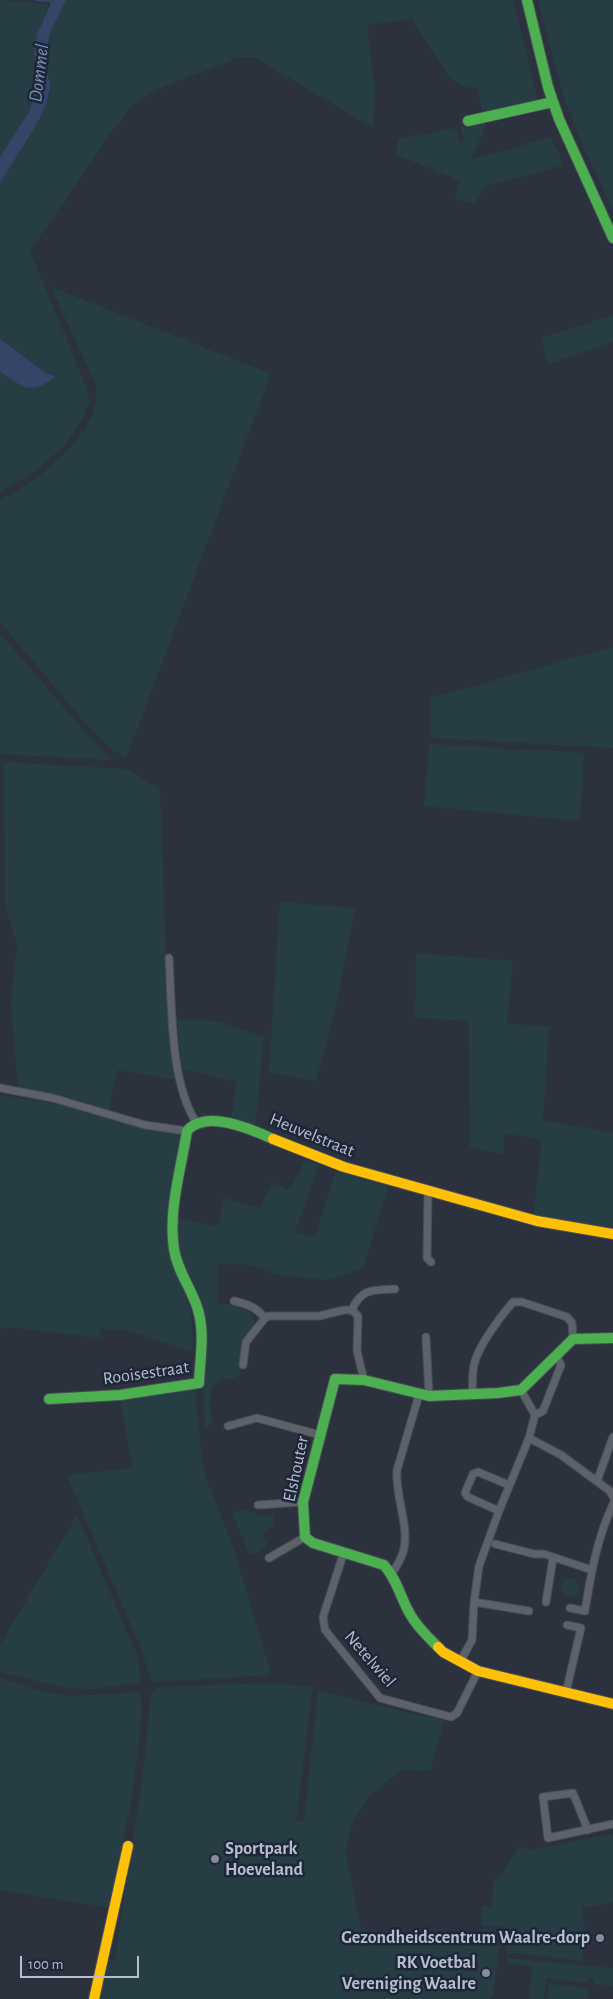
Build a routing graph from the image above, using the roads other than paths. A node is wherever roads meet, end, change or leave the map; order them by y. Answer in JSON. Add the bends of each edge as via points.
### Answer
{"nodes":[{"id":1,"x":527,"y":0,"type":"edge"},
{"id":2,"x":553,"y":102,"type":"junction"},
{"id":3,"x":468,"y":121,"type":"dead end"},
{"id":4,"x":613,"y":238,"type":"edge"},
{"id":5,"x":170,"y":958,"type":"dead end"},
{"id":6,"x":0,"y":1088,"type":"edge"},
{"id":7,"x":196,"y":1122,"type":"junction"},
{"id":8,"x":187,"y":1131,"type":"junction"},
{"id":9,"x":428,"y":1191,"type":"junction"},
{"id":10,"x":613,"y":1234,"type":"edge"},
{"id":11,"x":431,"y":1262,"type":"dead end"},
{"id":12,"x":395,"y":1289,"type":"dead end"},
{"id":13,"x":234,"y":1301,"type":"dead end"},
{"id":14,"x":352,"y":1310,"type":"junction"},
{"id":15,"x":265,"y":1318,"type":"junction"},
{"id":16,"x":426,"y":1337,"type":"dead end"},
{"id":17,"x":613,"y":1338,"type":"edge"},
{"id":18,"x":573,"y":1339,"type":"junction"},
{"id":19,"x":556,"y":1354,"type":"junction"},
{"id":20,"x":242,"y":1365,"type":"dead end"},
{"id":21,"x":364,"y":1380,"type":"junction"},
{"id":22,"x":521,"y":1390,"type":"junction"},
{"id":23,"x":472,"y":1393,"type":"junction"},
{"id":24,"x":424,"y":1395,"type":"junction"},
{"id":25,"x":49,"y":1399,"type":"dead end"},
{"id":26,"x":535,"y":1415,"type":"junction"},
{"id":27,"x":228,"y":1426,"type":"dead end"},
{"id":28,"x":320,"y":1435,"type":"junction"},
{"id":29,"x":613,"y":1437,"type":"edge"},
{"id":30,"x":529,"y":1438,"type":"junction"},
{"id":31,"x":597,"y":1481,"type":"junction"},
{"id":32,"x":509,"y":1485,"type":"junction"},
{"id":33,"x":613,"y":1497,"type":"edge"},
{"id":34,"x":303,"y":1502,"type":"junction"},
{"id":35,"x":613,"y":1504,"type":"edge"},
{"id":36,"x":258,"y":1505,"type":"dead end"},
{"id":37,"x":499,"y":1511,"type":"junction"},
{"id":38,"x":305,"y":1537,"type":"junction"},
{"id":39,"x":495,"y":1544,"type":"dead end"},
{"id":40,"x":344,"y":1552,"type":"junction"},
{"id":41,"x":269,"y":1558,"type":"dead end"},
{"id":42,"x":553,"y":1558,"type":"junction"},
{"id":43,"x":592,"y":1570,"type":"junction"},
{"id":44,"x":392,"y":1574,"type":"junction"},
{"id":45,"x":474,"y":1602,"type":"junction"},
{"id":46,"x":546,"y":1602,"type":"dead end"},
{"id":47,"x":570,"y":1608,"type":"dead end"},
{"id":48,"x":530,"y":1611,"type":"dead end"},
{"id":49,"x":567,"y":1625,"type":"dead end"},
{"id":50,"x":460,"y":1662,"type":"junction"},
{"id":51,"x":478,"y":1671,"type":"junction"},
{"id":52,"x":566,"y":1692,"type":"junction"},
{"id":53,"x":613,"y":1704,"type":"edge"},
{"id":54,"x":613,"y":1824,"type":"edge"},
{"id":55,"x":588,"y":1830,"type":"junction"},
{"id":56,"x":128,"y":1846,"type":"dead end"},
{"id":57,"x":94,"y":1999,"type":"edge"}],
"edges":[{"from":1,"to":2,"type":"street"},
{"from":2,"to":3,"type":"street"},
{"from":2,"to":4,"type":"street"},
{"from":5,"to":7,"type":"street","via":[[178,1070],[186,1103]]},
{"from":6,"to":8,"type":"street","via":[[53,1098],[145,1125]]},
{"from":7,"to":8,"type":"street"},
{"from":7,"to":9,"type":"street","name":"Heuvelstraat","via":[[222,1122],[245,1127],[344,1167]]},
{"from":8,"to":25,"type":"street","name":"Rooisestraat","via":[[174,1224],[174,1248],[201,1324],[199,1383],[120,1395]]},
{"from":9,"to":10,"type":"street","name":"Heuvelstraat","via":[[538,1221]]},
{"from":9,"to":11,"type":"street","via":[[427,1258]]},
{"from":12,"to":14,"type":"street","via":[[364,1293]]},
{"from":13,"to":15,"type":"street","via":[[251,1305]]},
{"from":14,"to":15,"type":"street","via":[[320,1316]]},
{"from":14,"to":21,"type":"street","via":[[358,1316],[357,1352]]},
{"from":15,"to":20,"type":"street","via":[[246,1342]]},
{"from":16,"to":24,"type":"street"},
{"from":17,"to":18,"type":"street"},
{"from":18,"to":19,"type":"street"},
{"from":18,"to":23,"type":"street","via":[[572,1323],[567,1317],[513,1302],[478,1353],[473,1366]]},
{"from":19,"to":22,"type":"street"},
{"from":19,"to":26,"type":"street","via":[[561,1365],[543,1411]]},
{"from":21,"to":24,"type":"street"},
{"from":21,"to":28,"type":"street","name":"Elshouter","via":[[335,1379]]},
{"from":22,"to":23,"type":"street"},
{"from":22,"to":26,"type":"street"},
{"from":23,"to":24,"type":"street"},
{"from":24,"to":44,"type":"street","via":[[397,1470],[405,1539],[404,1552]]},
{"from":26,"to":30,"type":"street"},
{"from":27,"to":28,"type":"street","via":[[257,1418]]},
{"from":28,"to":34,"type":"street","name":"Elshouter"},
{"from":29,"to":31,"type":"street"},
{"from":30,"to":31,"type":"street","via":[[561,1455]]},
{"from":30,"to":32,"type":"street"},
{"from":31,"to":33,"type":"street"},
{"from":32,"to":37,"type":"street"},
{"from":32,"to":37,"type":"street","via":[[478,1472],[473,1474],[465,1493]]},
{"from":34,"to":36,"type":"street"},
{"from":34,"to":38,"type":"street","name":"Elshouter"},
{"from":35,"to":43,"type":"street","via":[[602,1530]]},
{"from":37,"to":45,"type":"street","via":[[479,1566]]},
{"from":38,"to":40,"type":"street","via":[[313,1543]]},
{"from":38,"to":41,"type":"street"},
{"from":39,"to":42,"type":"street"},
{"from":40,"to":44,"type":"street","via":[[384,1565]]},
{"from":40,"to":51,"type":"street","name":"Netelwiel","via":[[323,1617],[325,1630],[380,1698],[451,1717],[457,1713]]},
{"from":42,"to":43,"type":"street"},
{"from":42,"to":46,"type":"street"},
{"from":43,"to":47,"type":"street","via":[[584,1611]]},
{"from":44,"to":50,"type":"street","via":[[410,1614],[425,1634],[443,1652]]},
{"from":45,"to":48,"type":"street"},
{"from":45,"to":50,"type":"street","via":[[472,1640]]},
{"from":49,"to":52,"type":"street","via":[[581,1628]]},
{"from":50,"to":51,"type":"street"},
{"from":51,"to":52,"type":"street"},
{"from":52,"to":53,"type":"street"},
{"from":54,"to":55,"type":"street"},
{"from":55,"to":55,"type":"street","via":[[573,1793],[543,1797],[548,1838]]},
{"from":56,"to":57,"type":"street"}]}
